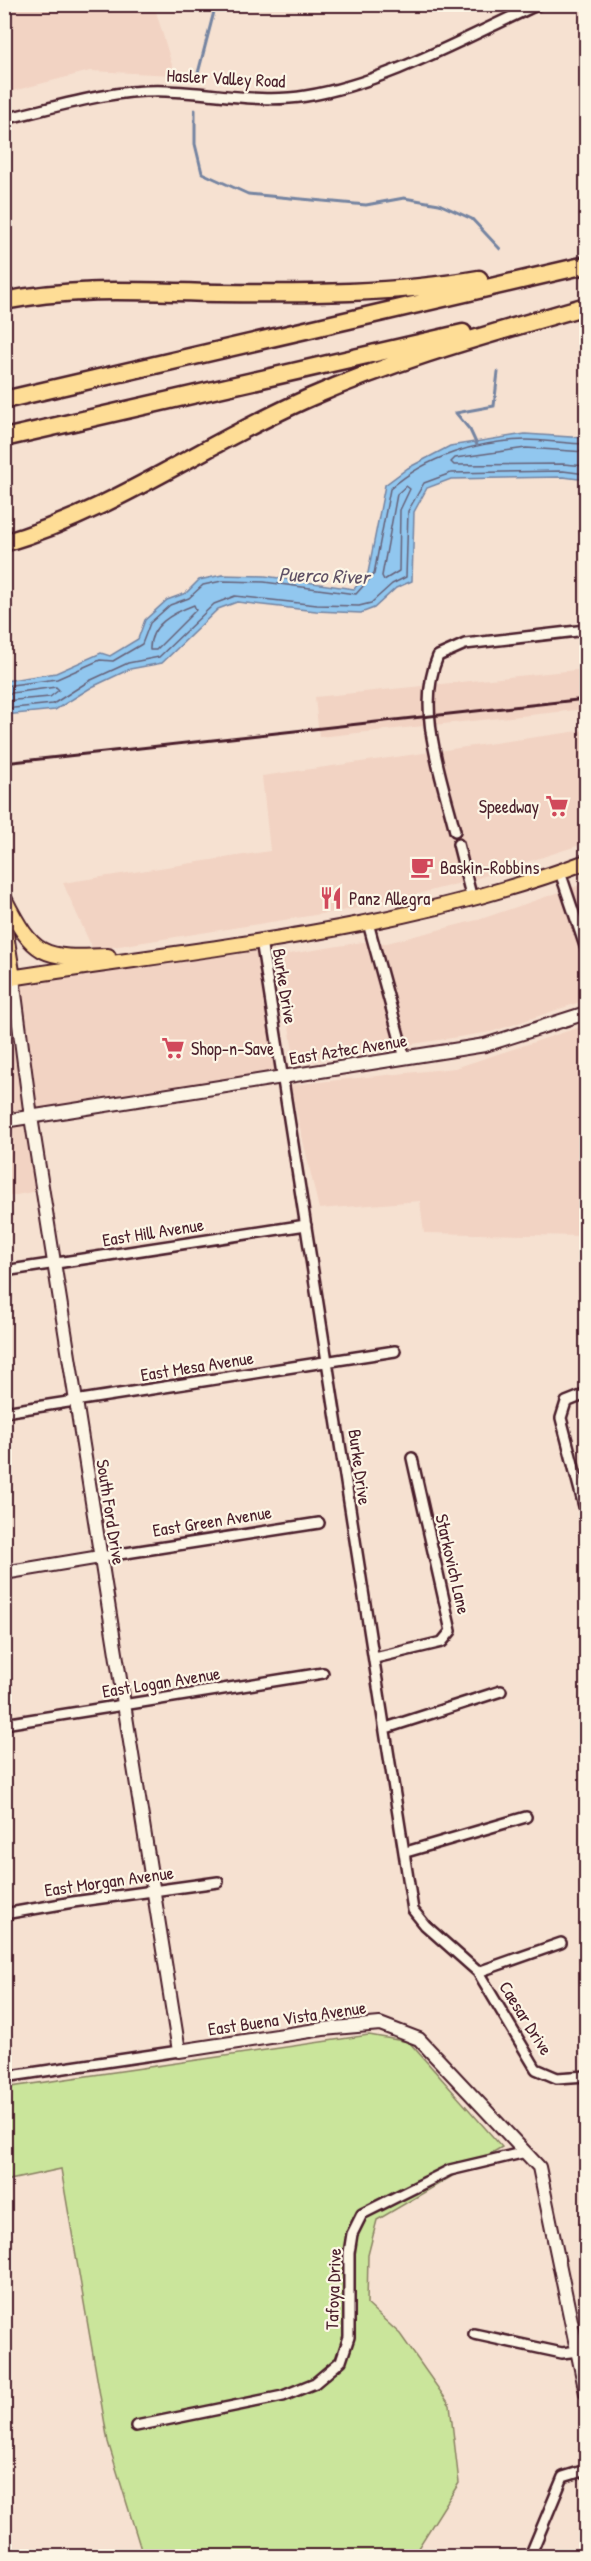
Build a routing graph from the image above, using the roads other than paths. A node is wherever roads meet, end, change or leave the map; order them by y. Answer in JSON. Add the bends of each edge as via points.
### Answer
{"nodes":[{"id":1,"x":539,"y":4,"type":"edge"},
{"id":2,"x":4,"y":119,"type":"edge"},
{"id":3,"x":586,"y":263,"type":"edge"},
{"id":4,"x":4,"y":301,"type":"edge"},
{"id":5,"x":586,"y":305,"type":"edge"},
{"id":6,"x":4,"y":400,"type":"edge"},
{"id":7,"x":4,"y":438,"type":"edge"},
{"id":8,"x":4,"y":545,"type":"edge"},
{"id":9,"x":586,"y":630,"type":"edge"},
{"id":10,"x":455,"y":831,"type":"dead end"},
{"id":11,"x":458,"y":844,"type":"dead end"},
{"id":12,"x":586,"y":862,"type":"edge"},
{"id":13,"x":560,"y":872,"type":"junction"},
{"id":14,"x":4,"y":898,"type":"edge"},
{"id":15,"x":472,"y":899,"type":"junction"},
{"id":16,"x":4,"y":922,"type":"edge"},
{"id":17,"x":368,"y":923,"type":"junction"},
{"id":18,"x":261,"y":940,"type":"junction"},
{"id":19,"x":586,"y":949,"type":"edge"},
{"id":20,"x":197,"y":950,"type":"junction"},
{"id":21,"x":9,"y":978,"type":"edge"},
{"id":22,"x":586,"y":1013,"type":"edge"},
{"id":23,"x":405,"y":1058,"type":"junction"},
{"id":24,"x":283,"y":1077,"type":"junction"},
{"id":25,"x":31,"y":1117,"type":"junction"},
{"id":26,"x":4,"y":1122,"type":"edge"},
{"id":27,"x":306,"y":1225,"type":"junction"},
{"id":28,"x":54,"y":1263,"type":"junction"},
{"id":29,"x":4,"y":1271,"type":"edge"},
{"id":30,"x":395,"y":1351,"type":"dead end"},
{"id":31,"x":328,"y":1362,"type":"junction"},
{"id":32,"x":586,"y":1394,"type":"edge"},
{"id":33,"x":76,"y":1402,"type":"junction"},
{"id":34,"x":4,"y":1412,"type":"edge"},
{"id":35,"x":411,"y":1458,"type":"dead end"},
{"id":36,"x":586,"y":1514,"type":"edge"},
{"id":37,"x":319,"y":1523,"type":"dead end"},
{"id":38,"x":100,"y":1557,"type":"junction"},
{"id":39,"x":4,"y":1573,"type":"edge"},
{"id":40,"x":375,"y":1658,"type":"junction"},
{"id":41,"x":323,"y":1673,"type":"dead end"},
{"id":42,"x":501,"y":1691,"type":"dead end"},
{"id":43,"x":124,"y":1705,"type":"junction"},
{"id":44,"x":4,"y":1724,"type":"edge"},
{"id":45,"x":386,"y":1728,"type":"junction"},
{"id":46,"x":526,"y":1817,"type":"dead end"},
{"id":47,"x":406,"y":1852,"type":"junction"},
{"id":48,"x":218,"y":1882,"type":"dead end"},
{"id":49,"x":153,"y":1893,"type":"junction"},
{"id":50,"x":4,"y":1914,"type":"edge"},
{"id":51,"x":561,"y":1943,"type":"dead end"},
{"id":52,"x":478,"y":1972,"type":"junction"},
{"id":53,"x":179,"y":2051,"type":"junction"},
{"id":54,"x":586,"y":2076,"type":"edge"},
{"id":55,"x":4,"y":2077,"type":"edge"},
{"id":56,"x":526,"y":2152,"type":"junction"},
{"id":57,"x":474,"y":2334,"type":"dead end"},
{"id":58,"x":578,"y":2351,"type":"junction"},
{"id":59,"x":586,"y":2393,"type":"edge"},
{"id":60,"x":136,"y":2426,"type":"dead end"},
{"id":61,"x":586,"y":2470,"type":"edge"},
{"id":62,"x":530,"y":2556,"type":"edge"}],
"edges":[{"from":1,"to":2,"type":"street","name":"Hasler Valley Road","via":[[409,63],[335,91],[274,100],[133,91]]},
{"from":3,"to":4,"type":"highway","via":[[385,291],[299,294],[85,290]]},
{"from":3,"to":6,"type":"highway"},
{"from":5,"to":7,"type":"highway"},
{"from":5,"to":8,"type":"highway","via":[[381,369],[311,397],[105,505]]},
{"from":9,"to":10,"type":"street","via":[[465,644],[438,656],[430,682],[430,710],[437,759]]},
{"from":11,"to":15,"type":"street"},
{"from":12,"to":13,"type":"main road"},
{"from":13,"to":15,"type":"main road"},
{"from":13,"to":19,"type":"street"},
{"from":14,"to":20,"type":"main road","via":[[23,935],[34,946],[59,955],[88,957]]},
{"from":15,"to":17,"type":"main road"},
{"from":16,"to":21,"type":"main road"},
{"from":17,"to":18,"type":"main road"},
{"from":17,"to":23,"type":"street"},
{"from":18,"to":20,"type":"main road"},
{"from":18,"to":24,"type":"street","name":"Burke Drive"},
{"from":20,"to":21,"type":"main road"},
{"from":21,"to":25,"type":"main road","name":"South Ford Drive"},
{"from":22,"to":23,"type":"main road","name":"East Aztec Avenue","via":[[485,1045]]},
{"from":23,"to":24,"type":"main road","name":"East Aztec Avenue"},
{"from":24,"to":25,"type":"main road","name":"East Aztec Avenue"},
{"from":24,"to":27,"type":"street","name":"Burke Drive"},
{"from":25,"to":26,"type":"main road","name":"East Aztec Avenue"},
{"from":25,"to":28,"type":"main road","name":"South Ford Drive"},
{"from":27,"to":28,"type":"street","name":"East Hill Avenue"},
{"from":27,"to":31,"type":"street","name":"Burke Drive"},
{"from":28,"to":29,"type":"street","name":"East Hill Avenue"},
{"from":28,"to":33,"type":"main road","name":"South Ford Drive"},
{"from":30,"to":31,"type":"street","name":"East Mesa Avenue"},
{"from":31,"to":33,"type":"street","name":"East Mesa Avenue"},
{"from":31,"to":40,"type":"street","name":"Burke Drive"},
{"from":32,"to":36,"type":"street","via":[[566,1402],[561,1418]]},
{"from":33,"to":34,"type":"street","name":"East Mesa Avenue"},
{"from":33,"to":38,"type":"main road","name":"South Ford Drive"},
{"from":35,"to":40,"type":"street","name":"Starkovich Lane","via":[[451,1631],[442,1642]]},
{"from":37,"to":38,"type":"street","name":"East Green Avenue"},
{"from":38,"to":39,"type":"main road","name":"East Green Avenue"},
{"from":38,"to":43,"type":"main road","name":"South Ford Drive"},
{"from":40,"to":45,"type":"street","name":"Burke Drive"},
{"from":41,"to":43,"type":"street","name":"East Logan Avenue"},
{"from":42,"to":45,"type":"street"},
{"from":43,"to":44,"type":"street","name":"East Logan Avenue"},
{"from":43,"to":49,"type":"main road","name":"South Ford Drive"},
{"from":45,"to":47,"type":"street","name":"Burke Drive"},
{"from":46,"to":47,"type":"street"},
{"from":47,"to":52,"type":"street","name":"Burke Drive","via":[[413,1910]]},
{"from":48,"to":49,"type":"street","name":"East Morgan Avenue"},
{"from":49,"to":50,"type":"street","name":"East Morgan Avenue"},
{"from":49,"to":53,"type":"main road","name":"South Ford Drive"},
{"from":51,"to":52,"type":"street"},
{"from":52,"to":54,"type":"street","name":"Caesar Drive","via":[[536,2069],[557,2078]]},
{"from":53,"to":55,"type":"street","name":"East Buena Vista Avenue"},
{"from":53,"to":56,"type":"main road","name":"East Buena Vista Avenue","via":[[380,2024],[419,2039]]},
{"from":56,"to":58,"type":"main road","name":"East Buena Vista Avenue","via":[[539,2167]]},
{"from":56,"to":60,"type":"street","name":"Tafoya Drive","via":[[450,2170],[362,2214],[352,2234],[349,2253],[349,2337],[340,2361],[315,2383],[283,2396]]},
{"from":57,"to":58,"type":"street","via":[[561,2353]]},
{"from":58,"to":59,"type":"main road","name":"East Buena Vista Avenue"},
{"from":61,"to":62,"type":"street","via":[[563,2477]]}]}
